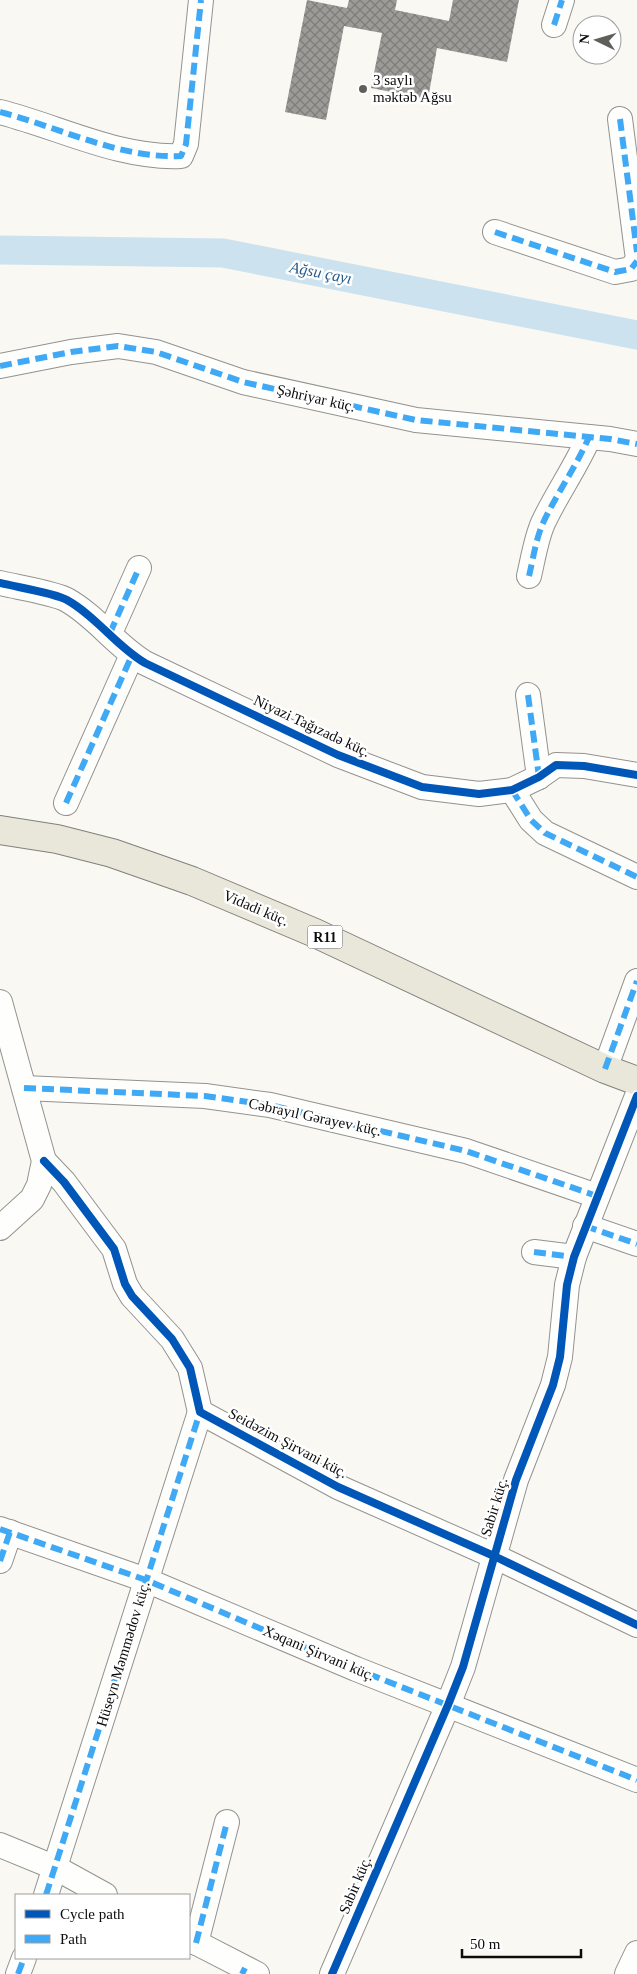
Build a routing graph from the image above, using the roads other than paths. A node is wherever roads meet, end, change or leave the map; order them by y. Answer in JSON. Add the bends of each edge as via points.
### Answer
{"nodes":[{"id":1,"x":202,"y":0,"type":"edge"},
{"id":2,"x":562,"y":0,"type":"edge"},
{"id":3,"x":554,"y":25,"type":"dead end"},
{"id":4,"x":0,"y":112,"type":"edge"},
{"id":5,"x":620,"y":119,"type":"dead end"},
{"id":6,"x":634,"y":204,"type":"edge"},
{"id":7,"x":494,"y":232,"type":"dead end"},
{"id":8,"x":637,"y":252,"type":"edge"},
{"id":9,"x":637,"y":260,"type":"edge"},
{"id":10,"x":0,"y":366,"type":"edge"},
{"id":11,"x":589,"y":437,"type":"junction"},
{"id":12,"x":637,"y":444,"type":"edge"},
{"id":13,"x":139,"y":568,"type":"dead end"},
{"id":14,"x":529,"y":576,"type":"dead end"},
{"id":15,"x":0,"y":583,"type":"edge"},
{"id":16,"x":110,"y":633,"type":"junction"},
{"id":17,"x":132,"y":655,"type":"junction"},
{"id":18,"x":528,"y":695,"type":"dead end"},
{"id":19,"x":637,"y":774,"type":"edge"},
{"id":20,"x":539,"y":777,"type":"junction"},
{"id":21,"x":512,"y":790,"type":"junction"},
{"id":22,"x":66,"y":803,"type":"dead end"},
{"id":23,"x":0,"y":830,"type":"edge"},
{"id":24,"x":637,"y":878,"type":"edge"},
{"id":25,"x":637,"y":981,"type":"edge"},
{"id":26,"x":0,"y":1002,"type":"edge"},
{"id":27,"x":605,"y":1069,"type":"junction"},
{"id":28,"x":637,"y":1081,"type":"edge"},
{"id":29,"x":24,"y":1088,"type":"junction"},
{"id":30,"x":637,"y":1096,"type":"edge"},
{"id":31,"x":631,"y":1128,"type":"edge"},
{"id":32,"x":44,"y":1161,"type":"junction"},
{"id":33,"x":598,"y":1196,"type":"junction"},
{"id":34,"x":586,"y":1226,"type":"junction"},
{"id":35,"x":0,"y":1228,"type":"edge"},
{"id":36,"x":637,"y":1244,"type":"edge"},
{"id":37,"x":534,"y":1252,"type":"dead end"},
{"id":38,"x":574,"y":1258,"type":"junction"},
{"id":39,"x":200,"y":1412,"type":"junction"},
{"id":40,"x":5,"y":1530,"type":"edge"},
{"id":41,"x":494,"y":1556,"type":"junction"},
{"id":42,"x":0,"y":1561,"type":"edge"},
{"id":43,"x":146,"y":1580,"type":"junction"},
{"id":44,"x":637,"y":1625,"type":"edge"},
{"id":45,"x":448,"y":1705,"type":"junction"},
{"id":46,"x":637,"y":1780,"type":"edge"},
{"id":47,"x":227,"y":1822,"type":"dead end"},
{"id":48,"x":0,"y":1845,"type":"edge"},
{"id":49,"x":56,"y":1868,"type":"junction"},
{"id":50,"x":46,"y":1894,"type":"edge"},
{"id":51,"x":104,"y":1894,"type":"edge"},
{"id":52,"x":192,"y":1941,"type":"edge"},
{"id":53,"x":637,"y":1952,"type":"edge"},
{"id":54,"x":24,"y":1959,"type":"edge"},
{"id":55,"x":248,"y":1972,"type":"edge"},
{"id":56,"x":18,"y":1974,"type":"edge"},
{"id":57,"x":332,"y":1974,"type":"edge"},
{"id":58,"x":627,"y":1974,"type":"edge"}],
"edges":[{"from":1,"to":4,"type":"street","via":[[186,144],[181,156],[130,152]]},
{"from":2,"to":3,"type":"street"},
{"from":5,"to":6,"type":"street"},
{"from":6,"to":8,"type":"street"},
{"from":7,"to":9,"type":"street","via":[[615,272],[630,269]]},
{"from":10,"to":11,"type":"street","name":"Şəhriyar küç.","via":[[118,346],[156,352],[243,382],[416,420]]},
{"from":11,"to":12,"type":"street","name":"Şəhriyar küç."},
{"from":11,"to":14,"type":"street","via":[[542,525]]},
{"from":13,"to":16,"type":"street"},
{"from":15,"to":16,"type":"street","name":"Niyazi Tağızadə küç.","via":[[66,599]]},
{"from":16,"to":17,"type":"street","name":"Niyazi Tağızadə küç."},
{"from":17,"to":21,"type":"street","name":"Niyazi Tağızadə küç.","via":[[338,756],[422,787],[479,794]]},
{"from":17,"to":22,"type":"street"},
{"from":18,"to":20,"type":"street"},
{"from":19,"to":20,"type":"street","name":"Niyazi Tağızadə küç.","via":[[556,765]]},
{"from":20,"to":21,"type":"street","name":"Niyazi Tağızadə küç."},
{"from":21,"to":24,"type":"street","via":[[532,820],[545,832]]},
{"from":23,"to":27,"type":"main road","name":"Vidadi küç.","number":"R11","via":[[58,839],[112,853],[192,881],[315,933]]},
{"from":25,"to":27,"type":"street"},
{"from":26,"to":29,"type":"street"},
{"from":27,"to":28,"type":"main road","name":"Vidadi küç.","number":"R11"},
{"from":29,"to":32,"type":"street"},
{"from":29,"to":33,"type":"street","name":"Cəbrayıl Gərayev küç.","via":[[205,1096],[270,1105],[466,1151]]},
{"from":30,"to":31,"type":"street","name":"Sabir küç."},
{"from":31,"to":33,"type":"street","name":"Sabir küç."},
{"from":32,"to":35,"type":"street","via":[[32,1199]]},
{"from":32,"to":39,"type":"street","via":[[64,1182],[114,1249],[132,1296],[172,1339],[190,1368]]},
{"from":33,"to":34,"type":"street","name":"Sabir küç."},
{"from":34,"to":36,"type":"street"},
{"from":34,"to":38,"type":"street","name":"Sabir küç."},
{"from":37,"to":38,"type":"street"},
{"from":38,"to":41,"type":"street","name":"Sabir küç.","via":[[567,1285],[555,1376],[516,1480]]},
{"from":39,"to":41,"type":"street","name":"Seidəzim Şirvani küç.","via":[[338,1487]]},
{"from":39,"to":43,"type":"street","name":"Hüseyn Məmmədov küç."},
{"from":40,"to":42,"type":"street"},
{"from":40,"to":43,"type":"street","name":"Xəqani Şirvani küç."},
{"from":41,"to":44,"type":"street","name":"Seidəzim Şirvani küç."},
{"from":41,"to":45,"type":"street","name":"Sabir küç.","via":[[463,1667]]},
{"from":43,"to":45,"type":"street","name":"Xəqani Şirvani küç."},
{"from":43,"to":49,"type":"street","name":"Hüseyn Məmmədov küç."},
{"from":45,"to":46,"type":"street","name":"Xəqani Şirvani küç."},
{"from":45,"to":57,"type":"street","name":"Sabir küç."},
{"from":47,"to":52,"type":"street"},
{"from":48,"to":49,"type":"street"},
{"from":49,"to":50,"type":"street","name":"Hüseyn Məmmədov küç."},
{"from":49,"to":51,"type":"street"},
{"from":52,"to":55,"type":"street"},
{"from":53,"to":58,"type":"street"},
{"from":54,"to":56,"type":"street"}]}
